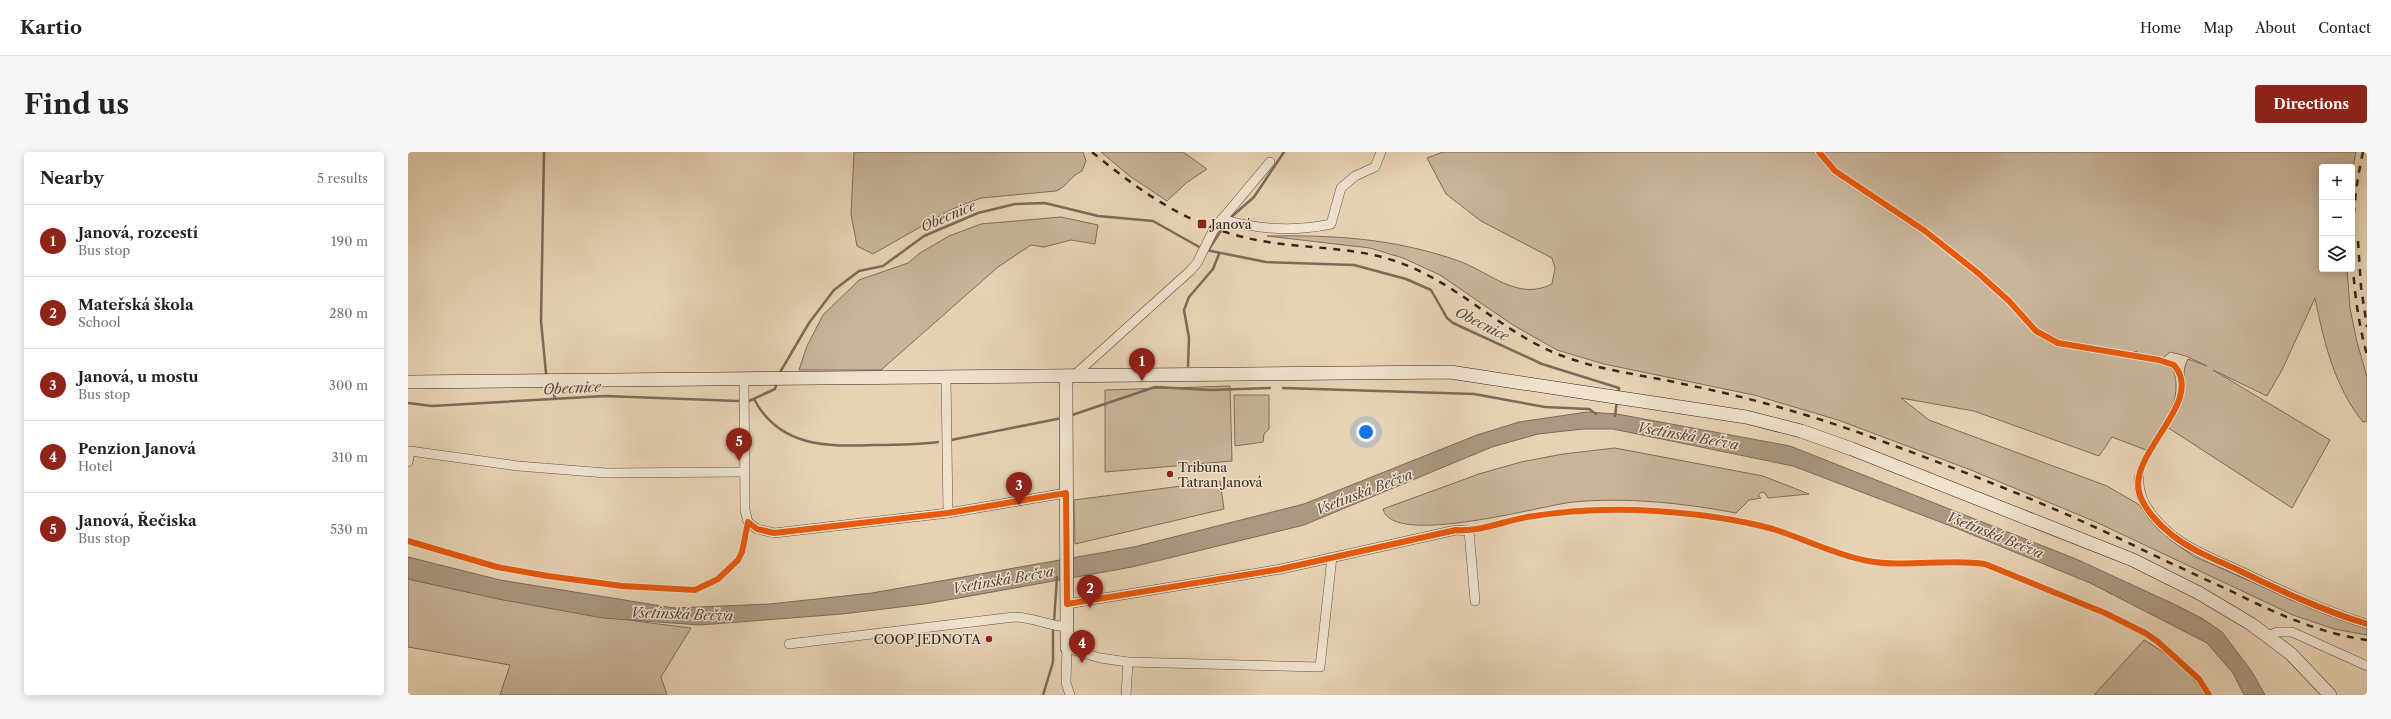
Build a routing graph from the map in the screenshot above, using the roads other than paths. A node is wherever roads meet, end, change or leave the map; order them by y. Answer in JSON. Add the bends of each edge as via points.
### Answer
{"nodes":[{"id":1,"x":1381,"y":152,"type":"edge"},
{"id":2,"x":1270,"y":162,"type":"dead end"},
{"id":3,"x":1222,"y":219,"type":"junction"},
{"id":4,"x":1070,"y":377,"type":"junction"},
{"id":5,"x":946,"y":378,"type":"junction"},
{"id":6,"x":744,"y":379,"type":"junction"},
{"id":7,"x":408,"y":382,"type":"edge"},
{"id":8,"x":408,"y":462,"type":"edge"},
{"id":9,"x":745,"y":472,"type":"junction"},
{"id":10,"x":2139,"y":478,"type":"dead end"},
{"id":11,"x":1066,"y":496,"type":"junction"},
{"id":12,"x":948,"y":513,"type":"junction"},
{"id":13,"x":1332,"y":557,"type":"junction"},
{"id":14,"x":1067,"y":601,"type":"junction"},
{"id":15,"x":1475,"y":601,"type":"dead end"},
{"id":16,"x":2367,"y":624,"type":"edge"},
{"id":17,"x":1063,"y":626,"type":"junction"},
{"id":18,"x":2268,"y":636,"type":"junction"},
{"id":19,"x":789,"y":644,"type":"dead end"},
{"id":20,"x":1067,"y":648,"type":"junction"},
{"id":21,"x":1128,"y":662,"type":"junction"},
{"id":22,"x":2367,"y":666,"type":"edge"},
{"id":23,"x":1070,"y":695,"type":"edge"},
{"id":24,"x":1126,"y":695,"type":"edge"},
{"id":25,"x":2330,"y":695,"type":"edge"}],
"edges":[{"from":1,"to":3,"type":"street","via":[[1375,167],[1354,176],[1341,188],[1331,224],[1308,229],[1251,228]]},
{"from":2,"to":3,"type":"street"},
{"from":3,"to":4,"type":"street","via":[[1190,271]]},
{"from":4,"to":5,"type":"main road"},
{"from":4,"to":11,"type":"main road"},
{"from":4,"to":18,"type":"main road","via":[[1450,372],[1762,420],[1800,430],[1852,449],[2133,560],[2217,603]]},
{"from":5,"to":6,"type":"main road"},
{"from":5,"to":12,"type":"street"},
{"from":6,"to":7,"type":"main road"},
{"from":6,"to":9,"type":"street"},
{"from":8,"to":9,"type":"street","via":[[410,450],[518,466],[606,473]]},
{"from":9,"to":12,"type":"street","via":[[746,516],[752,526],[767,533]]},
{"from":10,"to":16,"type":"street","via":[[2139,492],[2150,511],[2160,524],[2184,543],[2307,602]]},
{"from":11,"to":12,"type":"street"},
{"from":11,"to":14,"type":"main road"},
{"from":13,"to":14,"type":"street","via":[[1281,568]]},
{"from":13,"to":15,"type":"street","via":[[1456,530],[1468,531]]},
{"from":13,"to":21,"type":"street","via":[[1320,667]]},
{"from":14,"to":17,"type":"main road"},
{"from":17,"to":19,"type":"street","via":[[1014,617]]},
{"from":17,"to":20,"type":"main road"},
{"from":18,"to":22,"type":"street","via":[[2277,632],[2292,632]]},
{"from":18,"to":25,"type":"main road","via":[[2300,663]]},
{"from":20,"to":21,"type":"street","via":[[1100,658]]},
{"from":20,"to":23,"type":"street","via":[[1066,683]]},
{"from":21,"to":24,"type":"street"}]}
